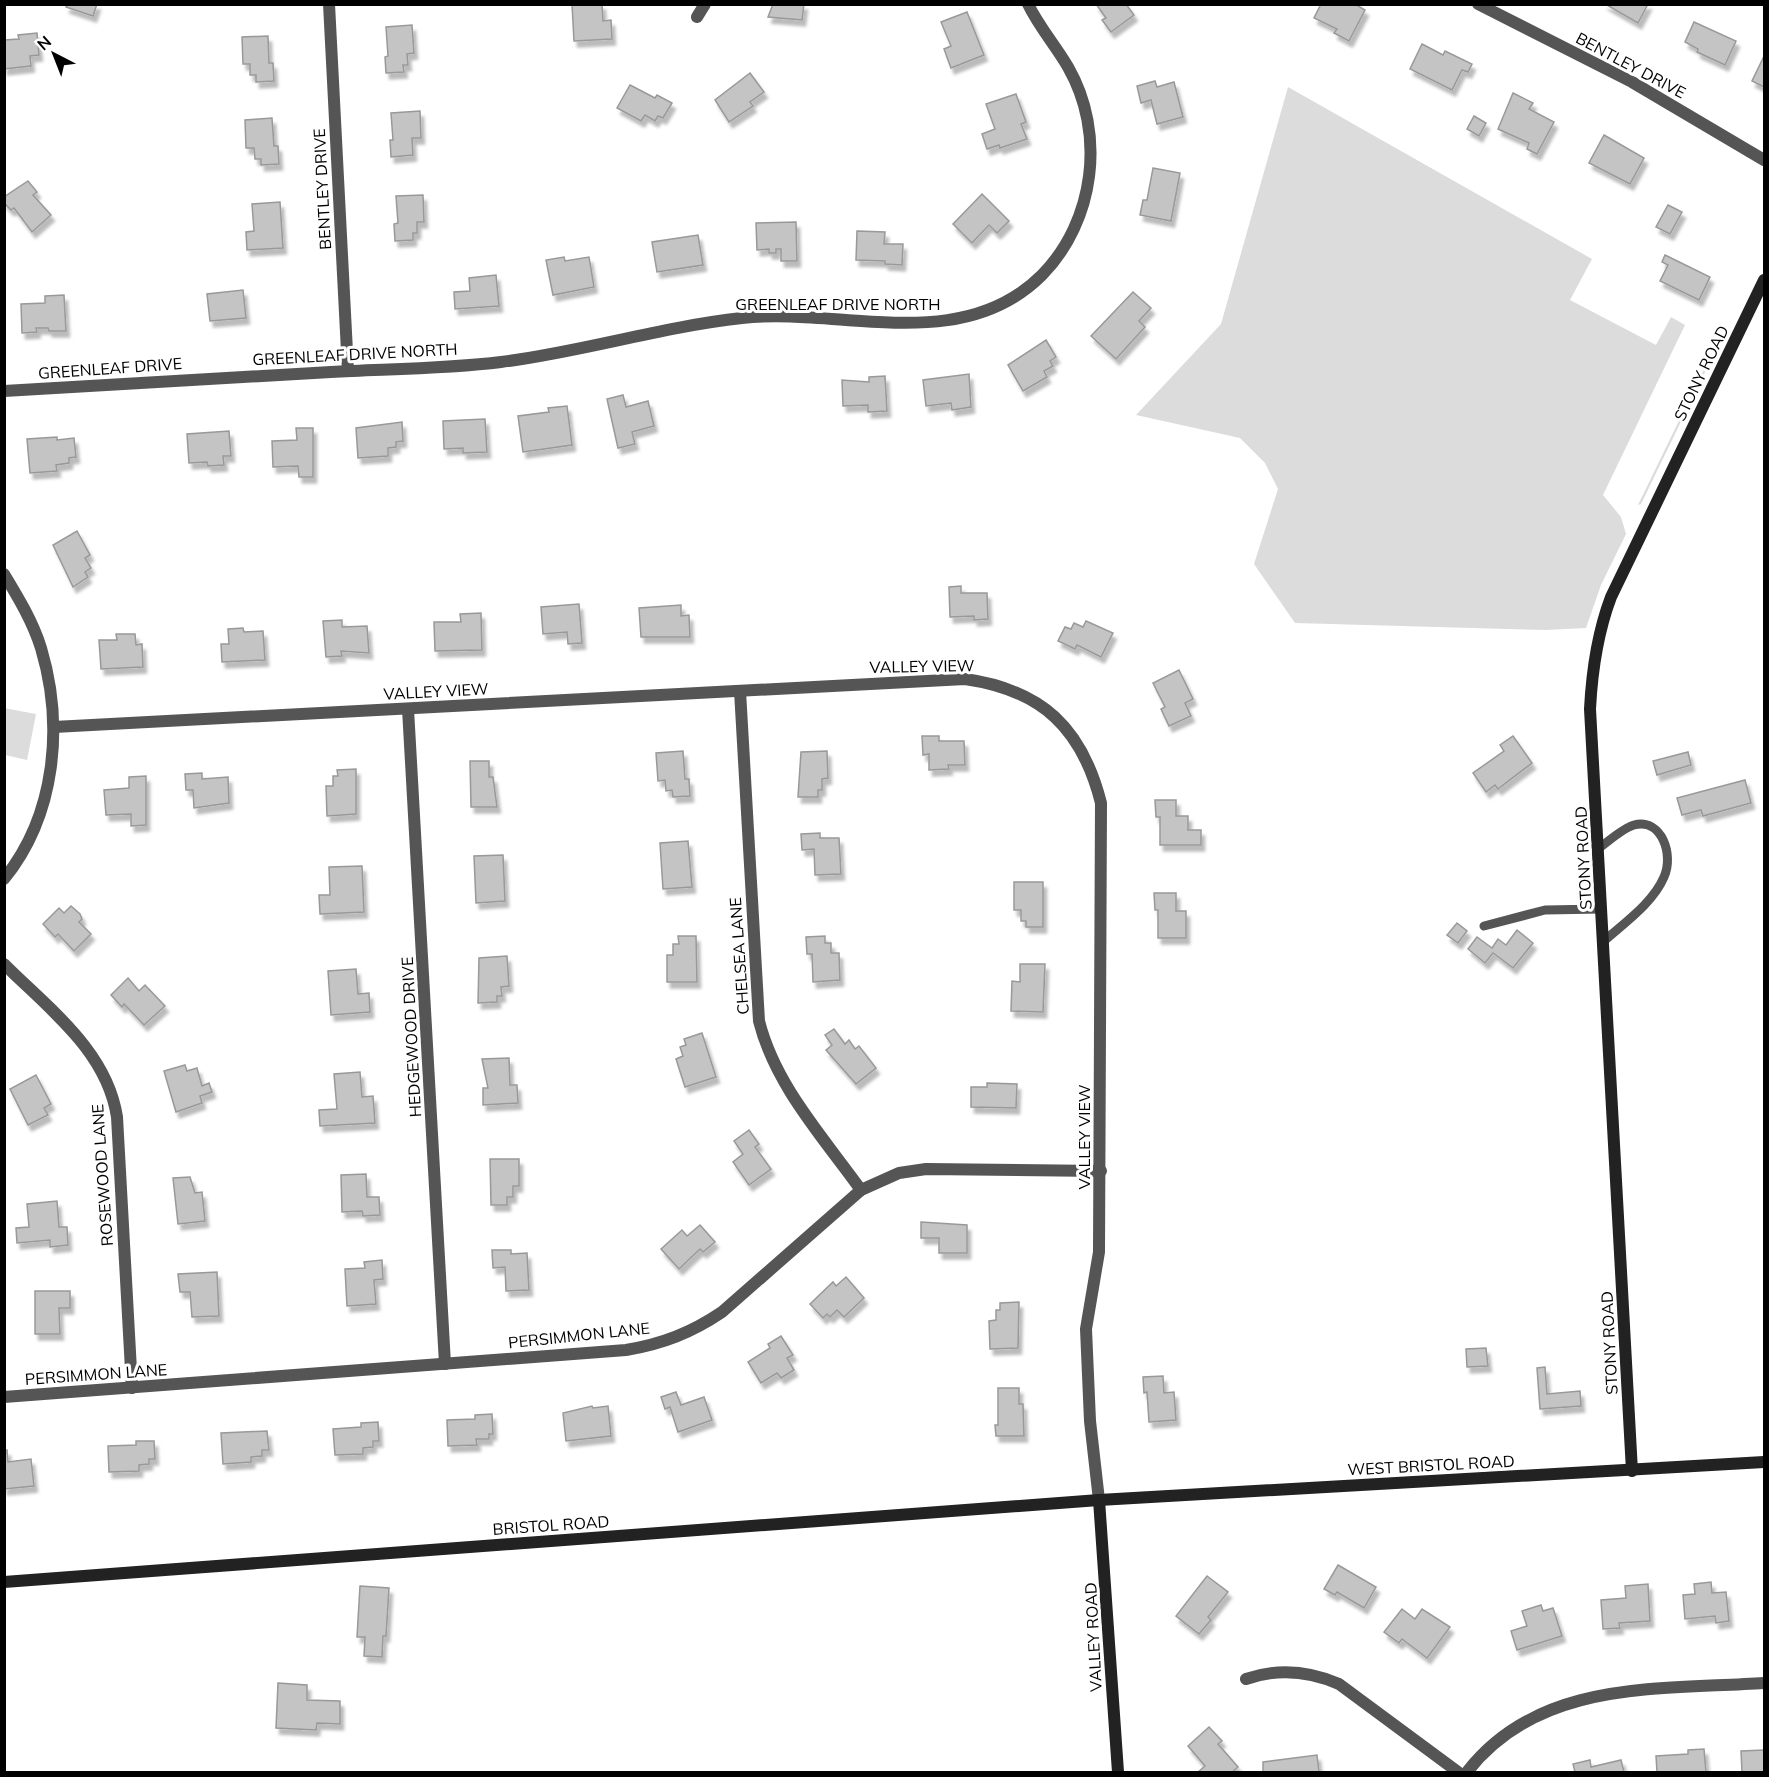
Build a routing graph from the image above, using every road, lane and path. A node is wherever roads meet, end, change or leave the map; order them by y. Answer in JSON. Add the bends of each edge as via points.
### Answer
{"nodes":[{"id":1,"x":329,"y":4,"type":"edge"},
{"id":2,"x":705,"y":4,"type":"edge"},
{"id":3,"x":1028,"y":4,"type":"edge"},
{"id":4,"x":1478,"y":4,"type":"edge"},
{"id":5,"x":697,"y":17,"type":"dead end"},
{"id":6,"x":1764,"y":160,"type":"edge"},
{"id":7,"x":1764,"y":280,"type":"edge"},
{"id":8,"x":348,"y":371,"type":"junction"},
{"id":9,"x":218,"y":378,"type":"joint"},
{"id":10,"x":4,"y":392,"type":"edge"},
{"id":11,"x":4,"y":574,"type":"edge"},
{"id":12,"x":740,"y":691,"type":"junction"},
{"id":13,"x":408,"y":709,"type":"junction"},
{"id":14,"x":54,"y":727,"type":"junction"},
{"id":15,"x":1599,"y":848,"type":"junction"},
{"id":16,"x":4,"y":879,"type":"edge"},
{"id":17,"x":1602,"y":909,"type":"junction"},
{"id":18,"x":1484,"y":926,"type":"dead end"},
{"id":19,"x":1604,"y":941,"type":"junction"},
{"id":20,"x":4,"y":964,"type":"edge"},
{"id":21,"x":1101,"y":1171,"type":"junction"},
{"id":22,"x":861,"y":1190,"type":"junction"},
{"id":23,"x":445,"y":1364,"type":"junction"},
{"id":24,"x":132,"y":1388,"type":"junction"},
{"id":25,"x":4,"y":1397,"type":"edge"},
{"id":26,"x":1764,"y":1462,"type":"edge"},
{"id":27,"x":1632,"y":1471,"type":"junction"},
{"id":28,"x":1099,"y":1500,"type":"junction"},
{"id":29,"x":4,"y":1582,"type":"edge"},
{"id":30,"x":1246,"y":1679,"type":"dead end"},
{"id":31,"x":1764,"y":1683,"type":"edge"},
{"id":32,"x":1118,"y":1773,"type":"edge"},
{"id":33,"x":1458,"y":1773,"type":"edge"},
{"id":34,"x":1467,"y":1773,"type":"edge"}],
"edges":[{"from":1,"to":8,"type":"street","name":"BENTLEY DRIVE"},
{"from":2,"to":5,"type":"street"},
{"from":3,"to":8,"type":"street","name":"GREENLEAF DRIVE NORTH","via":[[1079,89],[1089,129],[1091,162],[1082,210],[1068,241],[1040,277],[1003,304],[961,319],[930,323],[747,318],[500,362]]},
{"from":4,"to":6,"type":"street","name":"BENTLEY DRIVE","via":[[1632,82]]},
{"from":7,"to":15,"type":"main road","name":"STONY ROAD","via":[[1604,617],[1594,658],[1590,709]]},
{"from":8,"to":9,"type":"street","name":"GREENLEAF DRIVE NORTH"},
{"from":9,"to":10,"type":"street","name":"GREENLEAF DRIVE"},
{"from":11,"to":14,"type":"street","via":[[40,648],[49,681]]},
{"from":12,"to":13,"type":"street","name":"VALLEY VIEW"},
{"from":12,"to":21,"type":"street","name":"VALLEY VIEW","via":[[965,679],[995,683],[1040,704],[1075,739],[1093,774],[1101,803]]},
{"from":12,"to":22,"type":"street","name":"CHELSEA LANE","via":[[765,1047],[779,1075]]},
{"from":13,"to":14,"type":"street","name":"VALLEY VIEW"},
{"from":13,"to":23,"type":"street","name":"HEDGEWOOD DRIVE"},
{"from":14,"to":16,"type":"street","via":[[50,777],[41,811]]},
{"from":15,"to":17,"type":"main road","name":"STONY ROAD"},
{"from":15,"to":19,"type":"lane","via":[[1634,825],[1643,825],[1661,836],[1669,849],[1670,861],[1664,879]]},
{"from":17,"to":18,"type":"lane","via":[[1545,910]]},
{"from":17,"to":19,"type":"main road","name":"STONY ROAD"},
{"from":19,"to":27,"type":"main road","name":"STONY ROAD"},
{"from":20,"to":24,"type":"street","name":"ROSEWOOD LANE","via":[[82,1042],[99,1064],[110,1088],[117,1117]]},
{"from":21,"to":22,"type":"street","name":"PERSIMMON LANE","via":[[926,1169],[891,1176]]},
{"from":21,"to":28,"type":"street","name":"VALLEY VIEW","via":[[1100,1252],[1086,1329]]},
{"from":22,"to":23,"type":"street","name":"PERSIMMON LANE","via":[[722,1312],[677,1338],[626,1350]]},
{"from":23,"to":24,"type":"street","name":"PERSIMMON LANE"},
{"from":24,"to":25,"type":"street","name":"PERSIMMON LANE"},
{"from":26,"to":27,"type":"main road","name":"WEST BRISTOL ROAD"},
{"from":27,"to":28,"type":"main road","name":"WEST BRISTOL ROAD"},
{"from":28,"to":29,"type":"main road","name":"BRISTOL ROAD"},
{"from":28,"to":32,"type":"main road","name":"VALLEY ROAD"},
{"from":30,"to":33,"type":"street","via":[[1281,1672],[1339,1684]]},
{"from":31,"to":34,"type":"street","via":[[1613,1694],[1562,1704],[1517,1726]]}]}
